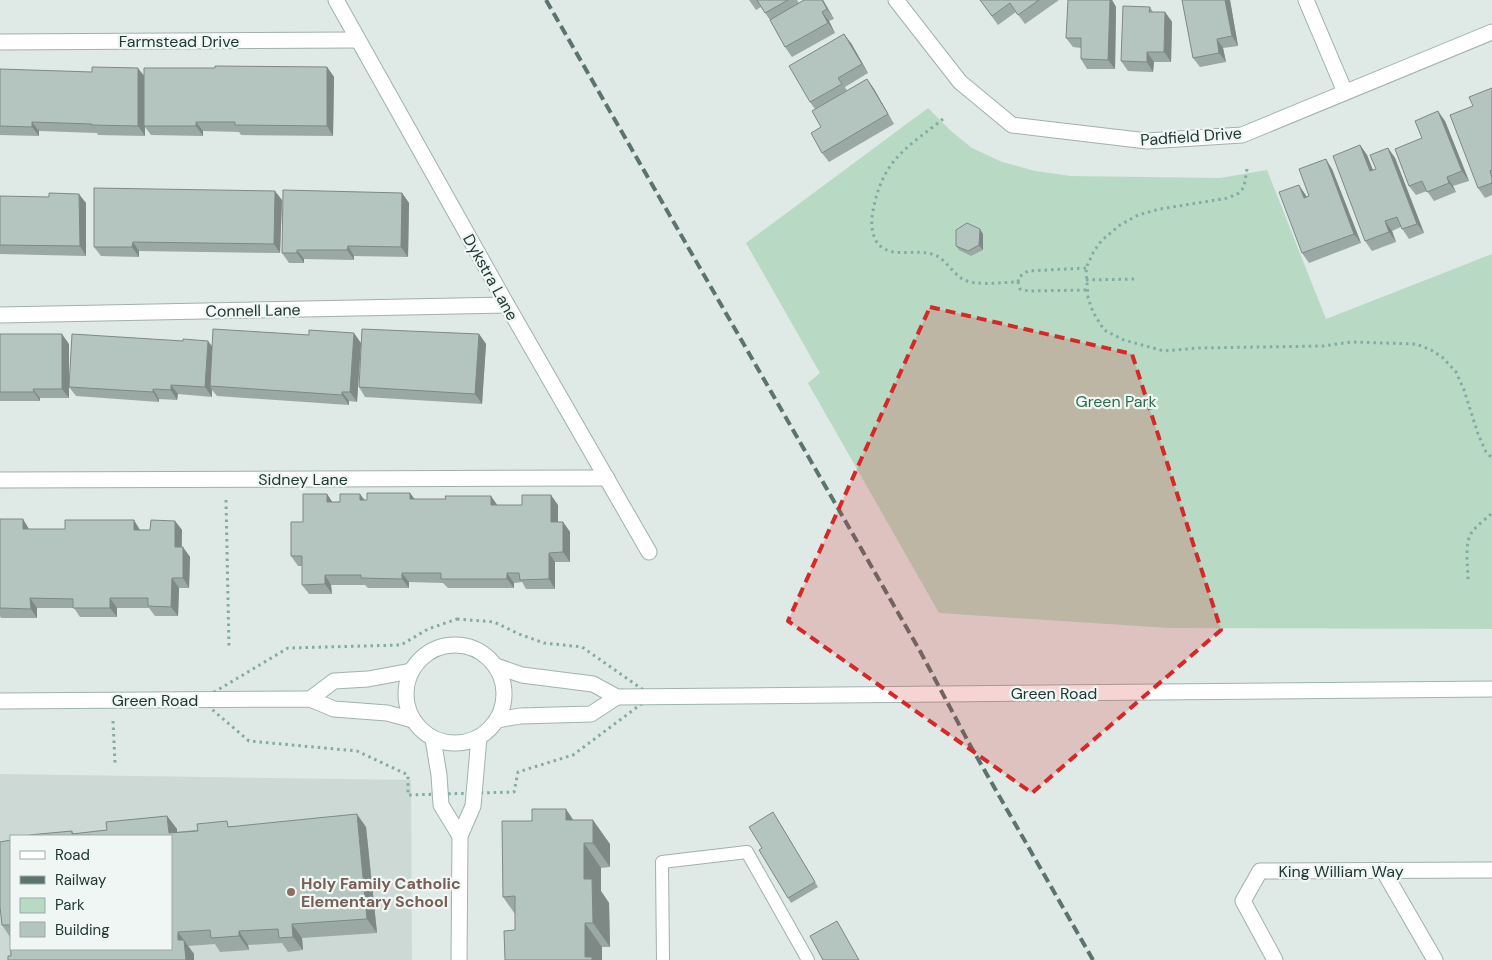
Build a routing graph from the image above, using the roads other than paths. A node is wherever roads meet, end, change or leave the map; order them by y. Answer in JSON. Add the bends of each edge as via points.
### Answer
{"nodes":[{"id":1,"x":336,"y":0,"type":"edge"},
{"id":2,"x":896,"y":0,"type":"edge"},
{"id":3,"x":1306,"y":0,"type":"edge"},
{"id":4,"x":1492,"y":32,"type":"edge"},
{"id":5,"x":358,"y":40,"type":"junction"},
{"id":6,"x":0,"y":42,"type":"edge"},
{"id":7,"x":1346,"y":92,"type":"junction"},
{"id":8,"x":507,"y":305,"type":"junction"},
{"id":9,"x":0,"y":315,"type":"edge"},
{"id":10,"x":607,"y":478,"type":"junction"},
{"id":11,"x":0,"y":480,"type":"edge"},
{"id":12,"x":649,"y":552,"type":"dead end"},
{"id":13,"x":496,"y":666,"type":"junction"},
{"id":14,"x":411,"y":671,"type":"junction"},
{"id":15,"x":1492,"y":689,"type":"edge"},
{"id":16,"x":616,"y":696,"type":"junction"},
{"id":17,"x":310,"y":699,"type":"junction"},
{"id":18,"x":0,"y":701,"type":"edge"},
{"id":19,"x":413,"y":720,"type":"junction"},
{"id":20,"x":497,"y":720,"type":"junction"},
{"id":21,"x":479,"y":737,"type":"junction"},
{"id":22,"x":432,"y":739,"type":"junction"},
{"id":23,"x":460,"y":836,"type":"junction"},
{"id":24,"x":1383,"y":870,"type":"junction"},
{"id":25,"x":1492,"y":870,"type":"edge"},
{"id":26,"x":459,"y":960,"type":"edge"},
{"id":27,"x":663,"y":960,"type":"edge"},
{"id":28,"x":808,"y":960,"type":"edge"},
{"id":29,"x":1275,"y":960,"type":"edge"},
{"id":30,"x":1435,"y":960,"type":"edge"}],
"edges":[{"from":1,"to":5,"type":"street","name":"Dykstra Lane"},
{"from":2,"to":7,"type":"street","name":"Padfield Drive","via":[[960,82],[1012,125],[1147,142],[1242,135]]},
{"from":3,"to":7,"type":"street"},
{"from":4,"to":7,"type":"street","name":"Padfield Drive"},
{"from":5,"to":6,"type":"street","name":"Farmstead Drive"},
{"from":5,"to":8,"type":"street","name":"Dykstra Lane"},
{"from":8,"to":9,"type":"street","name":"Connell Lane"},
{"from":8,"to":10,"type":"street","name":"Dykstra Lane"},
{"from":10,"to":11,"type":"street","name":"Sidney Lane"},
{"from":10,"to":12,"type":"street","name":"Dykstra Lane"},
{"from":13,"to":14,"type":"street","via":[[476,650],[452,645],[428,653]]},
{"from":13,"to":16,"type":"street","name":"Green Road","via":[[522,675],[592,684]]},
{"from":13,"to":20,"type":"street","via":[[504,692]]},
{"from":14,"to":17,"type":"street","via":[[334,681]]},
{"from":14,"to":19,"type":"street","via":[[406,701]]},
{"from":15,"to":16,"type":"street","name":"Green Road"},
{"from":16,"to":20,"type":"street","via":[[591,714],[520,716]]},
{"from":17,"to":18,"type":"street","name":"Green Road"},
{"from":17,"to":19,"type":"street","name":"Green Road","via":[[334,709],[387,713]]},
{"from":19,"to":22,"type":"street"},
{"from":20,"to":21,"type":"street"},
{"from":21,"to":22,"type":"street","via":[[461,744]]},
{"from":21,"to":23,"type":"street","via":[[473,806]]},
{"from":22,"to":23,"type":"street","via":[[442,806]]},
{"from":23,"to":26,"type":"street"},
{"from":24,"to":25,"type":"street","name":"King William Way"},
{"from":24,"to":29,"type":"street","name":"King William Way","via":[[1260,871],[1243,901]]},
{"from":24,"to":30,"type":"street"},
{"from":27,"to":28,"type":"lane","via":[[662,862],[747,852]]}]}
